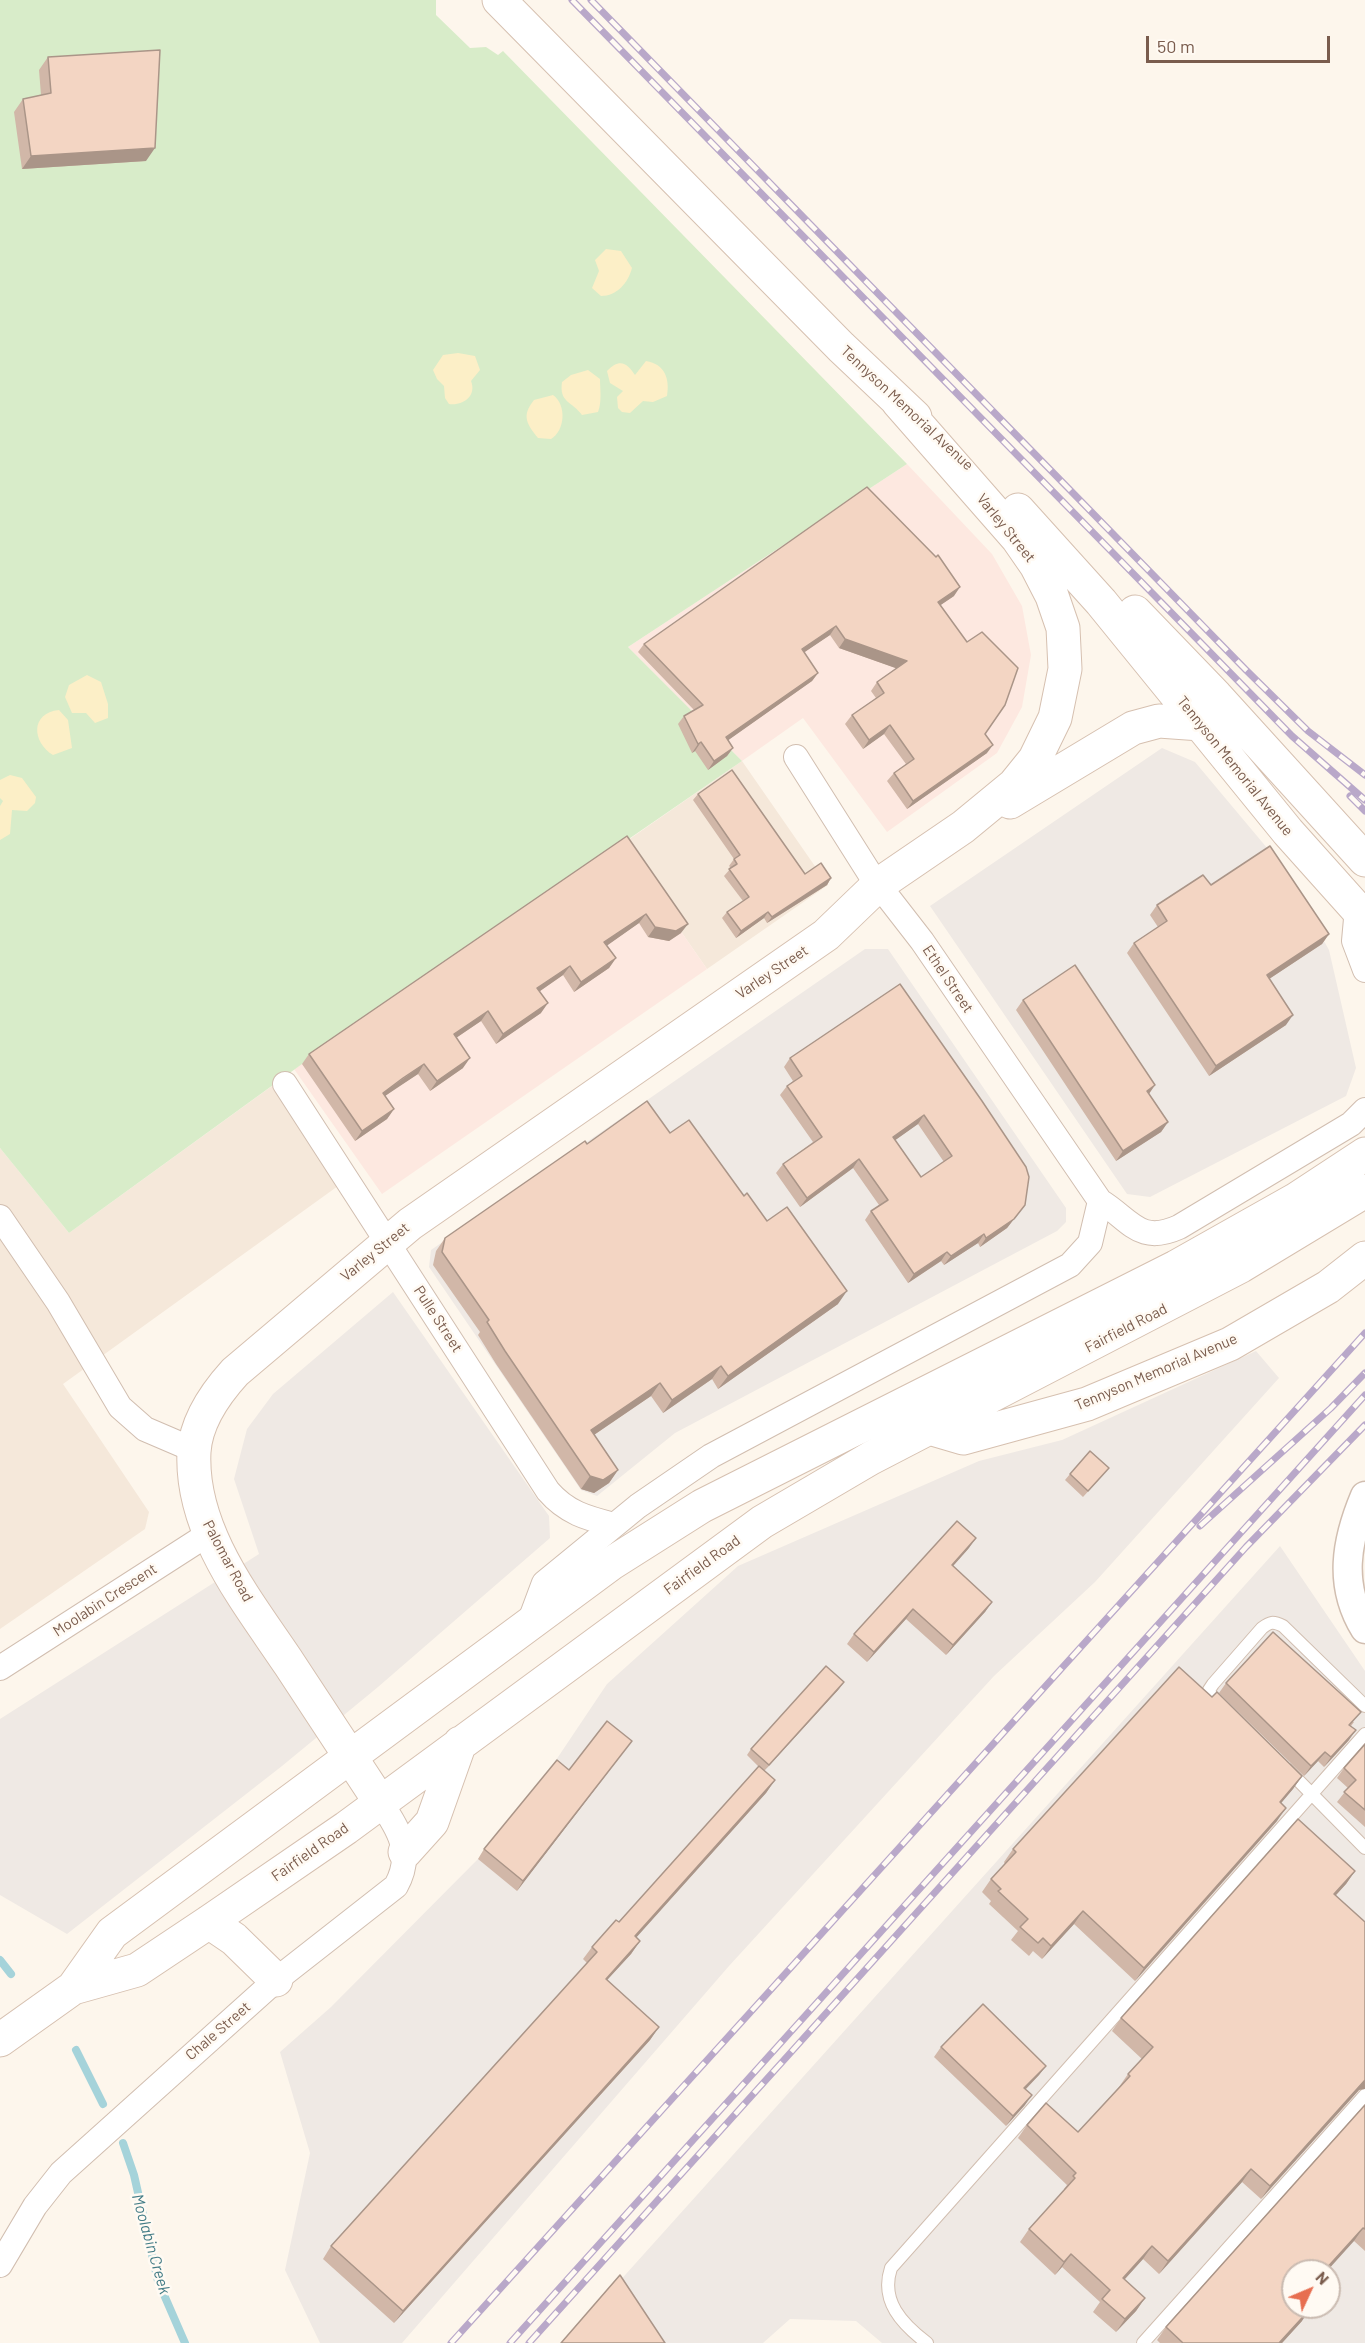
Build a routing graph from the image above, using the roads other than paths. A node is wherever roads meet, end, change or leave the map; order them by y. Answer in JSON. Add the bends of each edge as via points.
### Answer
{"nodes":[{"id":1,"x":499,"y":0,"type":"edge"},
{"id":2,"x":898,"y":402,"type":"junction"},
{"id":3,"x":1027,"y":518,"type":"junction"},
{"id":4,"x":1201,"y":724,"type":"junction"},
{"id":5,"x":796,"y":757,"type":"dead end"},
{"id":6,"x":963,"y":827,"type":"junction"},
{"id":7,"x":1365,"y":860,"type":"edge"},
{"id":8,"x":878,"y":885,"type":"junction"},
{"id":9,"x":1361,"y":913,"type":"edge"},
{"id":10,"x":1365,"y":970,"type":"edge"},
{"id":11,"x":285,"y":1084,"type":"dead end"},
{"id":12,"x":1365,"y":1110,"type":"edge"},
{"id":13,"x":1365,"y":1154,"type":"edge"},
{"id":14,"x":1365,"y":1191,"type":"edge"},
{"id":15,"x":1100,"y":1200,"type":"junction"},
{"id":16,"x":0,"y":1217,"type":"edge"},
{"id":17,"x":387,"y":1241,"type":"junction"},
{"id":18,"x":1365,"y":1258,"type":"edge"},
{"id":19,"x":929,"y":1428,"type":"junction"},
{"id":20,"x":194,"y":1450,"type":"junction"},
{"id":21,"x":1365,"y":1496,"type":"edge"},
{"id":22,"x":614,"y":1526,"type":"junction"},
{"id":23,"x":210,"y":1533,"type":"junction"},
{"id":24,"x":528,"y":1626,"type":"junction"},
{"id":25,"x":1365,"y":1629,"type":"edge"},
{"id":26,"x":0,"y":1668,"type":"edge"},
{"id":27,"x":1365,"y":1706,"type":"edge"},
{"id":28,"x":1234,"y":1718,"type":"edge"},
{"id":29,"x":1365,"y":1734,"type":"edge"},
{"id":30,"x":460,"y":1743,"type":"junction"},
{"id":31,"x":351,"y":1758,"type":"junction"},
{"id":32,"x":1277,"y":1760,"type":"edge"},
{"id":33,"x":1312,"y":1793,"type":"junction"},
{"id":34,"x":380,"y":1802,"type":"junction"},
{"id":35,"x":1365,"y":1848,"type":"edge"},
{"id":36,"x":405,"y":1852,"type":"junction"},
{"id":37,"x":208,"y":1922,"type":"junction"},
{"id":38,"x":276,"y":1980,"type":"junction"},
{"id":39,"x":73,"y":1988,"type":"junction"},
{"id":40,"x":0,"y":2040,"type":"edge"},
{"id":41,"x":1365,"y":2095,"type":"edge"},
{"id":42,"x":0,"y":2265,"type":"edge"},
{"id":43,"x":927,"y":2343,"type":"edge"},
{"id":44,"x":1143,"y":2343,"type":"edge"}],
"edges":[{"from":1,"to":2,"type":"main road","name":"Tennyson Memorial Avenue"},
{"from":2,"to":3,"type":"main road","name":"Tennyson Memorial Avenue"},
{"from":2,"to":6,"type":"main road","name":"Varley Street","via":[[1018,539],[1052,596],[1063,628],[1065,669],[1061,699],[1047,740],[1014,785]]},
{"from":3,"to":4,"type":"main road","name":"Tennyson Memorial Avenue"},
{"from":3,"to":7,"type":"main road","via":[[1118,595]]},
{"from":4,"to":6,"type":"main road","via":[[1159,721],[1133,728]]},
{"from":4,"to":9,"type":"main road","name":"Tennyson Memorial Avenue","via":[[1288,832]]},
{"from":5,"to":8,"type":"street","name":"Ethel Street"},
{"from":6,"to":8,"type":"main road","name":"Varley Street"},
{"from":8,"to":15,"type":"street","name":"Ethel Street","via":[[922,941]]},
{"from":8,"to":17,"type":"main road","name":"Varley Street","via":[[825,935]]},
{"from":9,"to":10,"type":"street","via":[[1354,941]]},
{"from":11,"to":17,"type":"street","name":"Pulle Street"},
{"from":12,"to":15,"type":"street","via":[[1351,1124],[1169,1231],[1143,1232]]},
{"from":13,"to":24,"type":"main road","name":"Fairfield Road","via":[[1295,1200],[1176,1267],[702,1506],[612,1563]]},
{"from":14,"to":19,"type":"main road","name":"Fairfield Road","via":[[1232,1272]]},
{"from":15,"to":22,"type":"street","via":[[1090,1243],[1070,1265],[711,1456]]},
{"from":16,"to":20,"type":"street","via":[[58,1302],[120,1407],[145,1429]]},
{"from":17,"to":20,"type":"main road","name":"Varley Street","via":[[235,1372],[207,1410]]},
{"from":17,"to":22,"type":"street","name":"Pulle Street","via":[[548,1491],[575,1514]]},
{"from":18,"to":19,"type":"main road","name":"Tennyson Memorial Avenue","via":[[1328,1287],[1230,1344],[1087,1404],[963,1438]]},
{"from":19,"to":30,"type":"main road","name":"Fairfield Road","via":[[762,1522]]},
{"from":20,"to":23,"type":"main road","name":"Palomar Road","via":[[197,1492]]},
{"from":21,"to":25,"type":"street","via":[[1352,1526],[1345,1573]]},
{"from":22,"to":24,"type":"street","via":[[544,1583]]},
{"from":23,"to":26,"type":"street","name":"Moolabin Crescent"},
{"from":23,"to":31,"type":"main road","name":"Palomar Road","via":[[243,1594]]},
{"from":24,"to":31,"type":"main road","name":"Fairfield Road"},
{"from":27,"to":28,"type":"lane","via":[[1283,1626],[1269,1622],[1209,1690]]},
{"from":29,"to":33,"type":"lane"},
{"from":30,"to":34,"type":"main road","name":"Fairfield Road"},
{"from":30,"to":36,"type":"main road","via":[[432,1822]]},
{"from":31,"to":34,"type":"main road","name":"Palomar Road"},
{"from":31,"to":39,"type":"main road","name":"Fairfield Road","via":[[112,1933]]},
{"from":32,"to":33,"type":"lane"},
{"from":33,"to":35,"type":"lane"},
{"from":33,"to":43,"type":"lane","via":[[891,2268],[886,2283],[896,2312]]},
{"from":34,"to":36,"type":"street","via":[[396,1824]]},
{"from":34,"to":37,"type":"main road","name":"Fairfield Road"},
{"from":36,"to":38,"type":"street","name":"Chale Street","via":[[404,1868],[391,1891]]},
{"from":37,"to":38,"type":"main road","via":[[234,1939]]},
{"from":37,"to":39,"type":"main road","name":"Fairfield Road","via":[[137,1970]]},
{"from":38,"to":42,"type":"street","name":"Chale Street","via":[[47,2189]]},
{"from":39,"to":40,"type":"main road","name":"Fairfield Road"},
{"from":41,"to":44,"type":"lane"}]}
